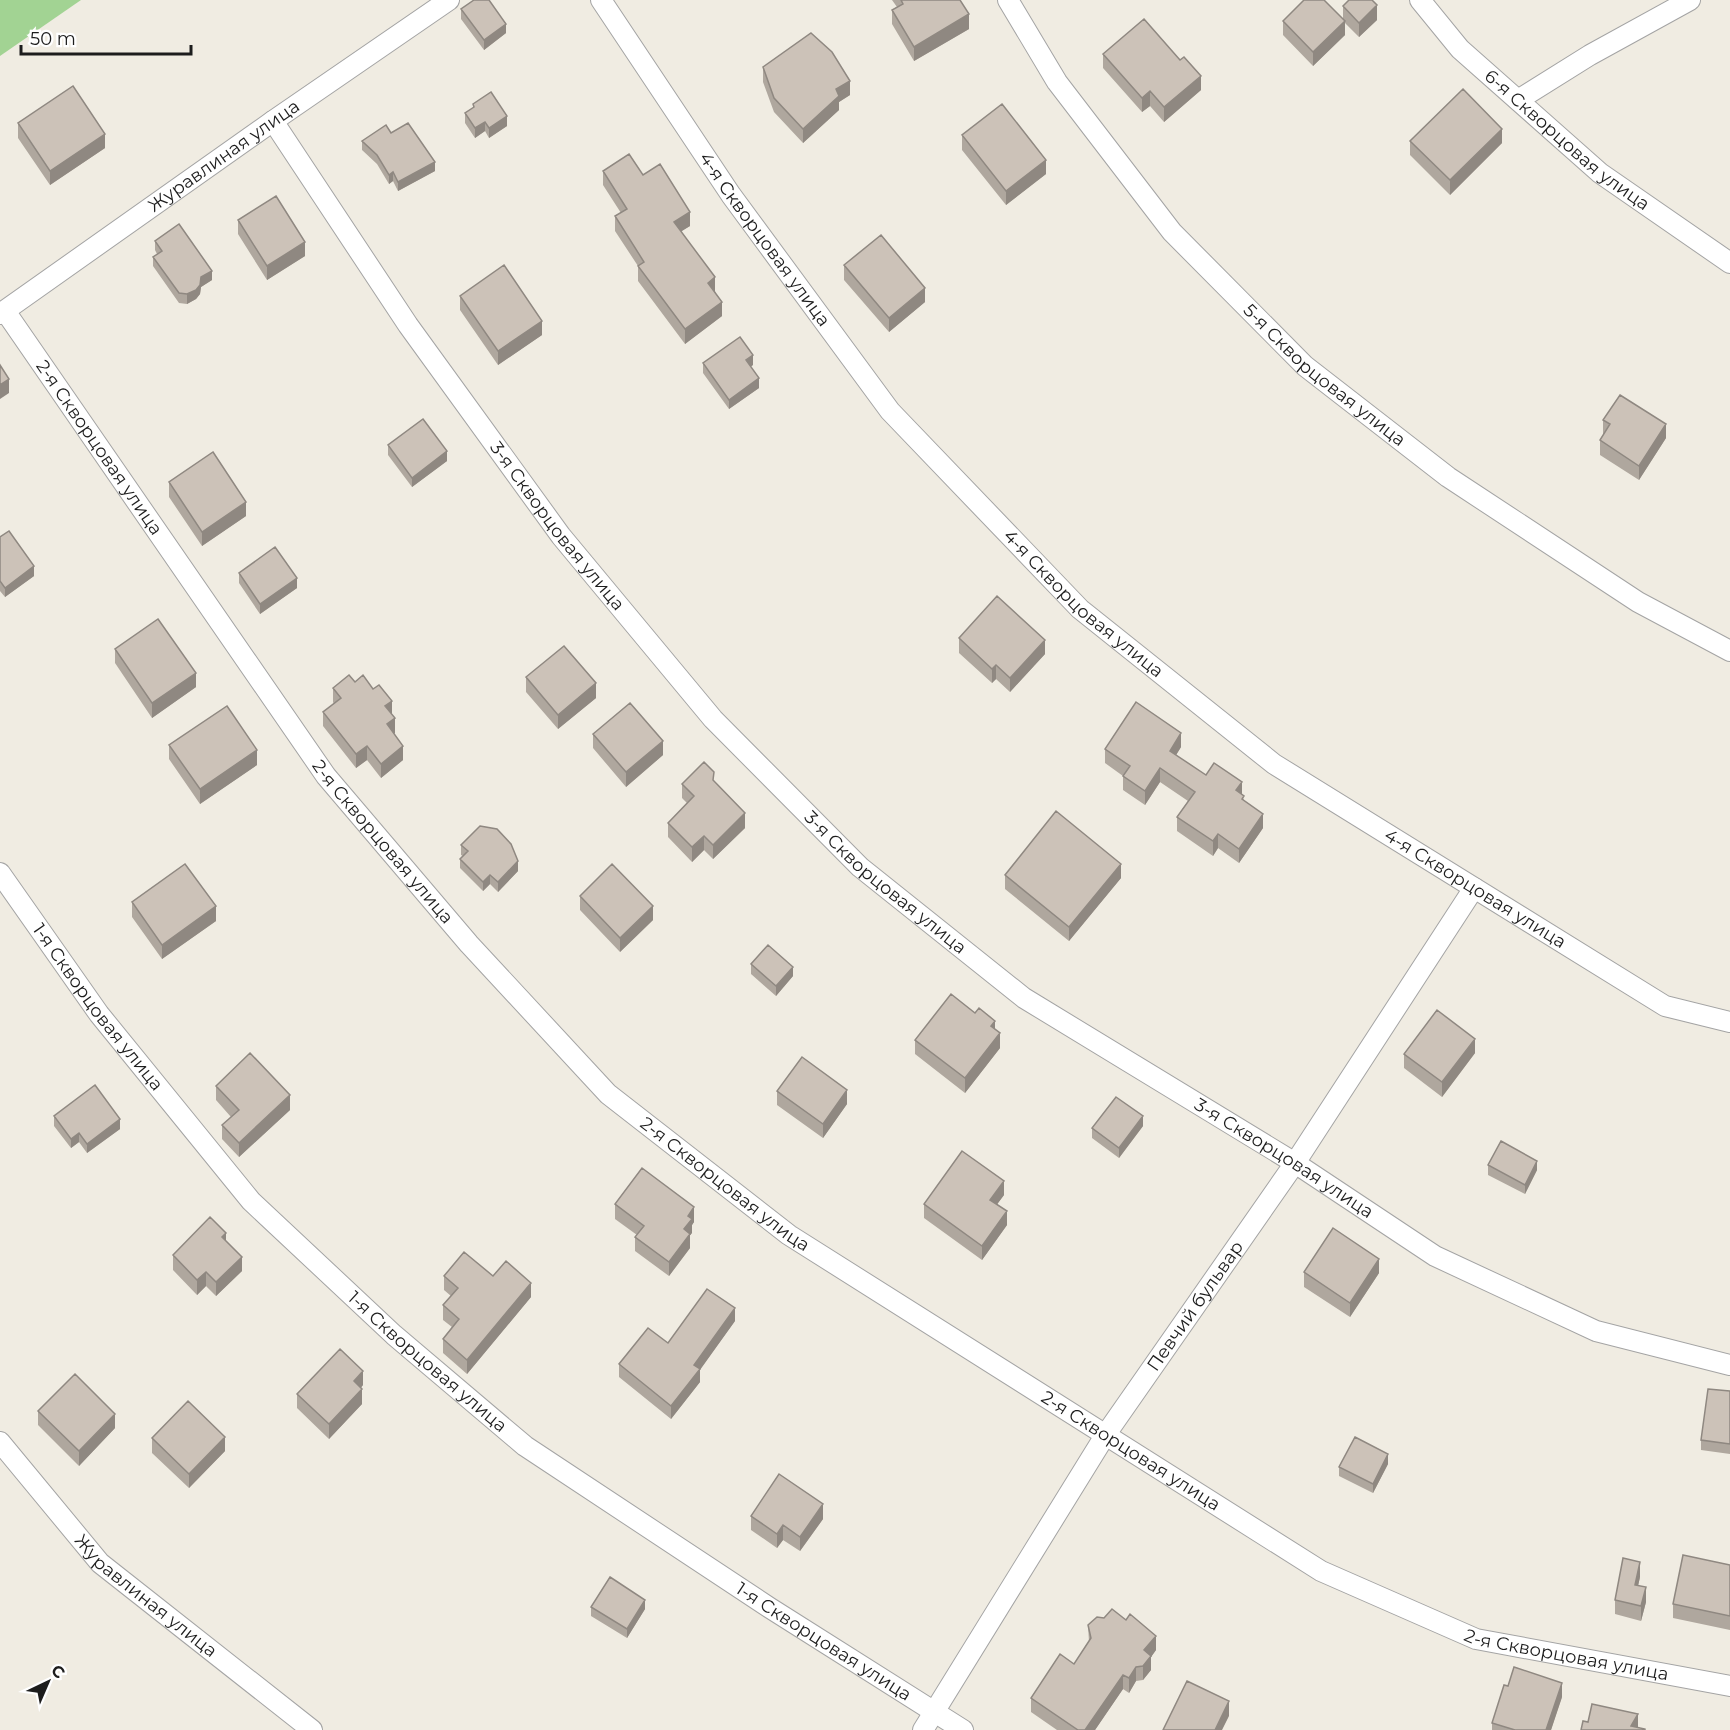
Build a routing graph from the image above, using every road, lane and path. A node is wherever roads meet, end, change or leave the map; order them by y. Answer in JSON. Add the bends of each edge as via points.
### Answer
{"nodes":[{"id":1,"x":449,"y":0,"type":"edge"},
{"id":2,"x":601,"y":0,"type":"edge"},
{"id":3,"x":1008,"y":0,"type":"edge"},
{"id":4,"x":1420,"y":0,"type":"edge"},
{"id":5,"x":1690,"y":0,"type":"edge"},
{"id":6,"x":1518,"y":100,"type":"junction"},
{"id":7,"x":273,"y":121,"type":"junction"},
{"id":8,"x":1730,"y":263,"type":"edge"},
{"id":9,"x":2,"y":313,"type":"edge"},
{"id":10,"x":1730,"y":651,"type":"edge"},
{"id":11,"x":0,"y":873,"type":"edge"},
{"id":12,"x":1474,"y":888,"type":"junction"},
{"id":13,"x":1730,"y":1022,"type":"edge"},
{"id":14,"x":1295,"y":1164,"type":"junction"},
{"id":15,"x":1730,"y":1365,"type":"edge"},
{"id":16,"x":1106,"y":1434,"type":"junction"},
{"id":17,"x":0,"y":1442,"type":"edge"},
{"id":18,"x":1730,"y":1686,"type":"edge"},
{"id":19,"x":935,"y":1711,"type":"junction"},
{"id":20,"x":312,"y":1730,"type":"edge"},
{"id":21,"x":923,"y":1730,"type":"edge"},
{"id":22,"x":963,"y":1730,"type":"edge"}],
"edges":[{"from":1,"to":7,"type":"street","name":"Журавлиная улица"},
{"from":2,"to":12,"type":"street","name":"4-я Скворцовая улица","via":[[731,195],[890,411],[1080,609],[1274,764]]},
{"from":3,"to":10,"type":"street","name":"5-я Скворцовая улица","via":[[1058,82],[1172,232],[1305,366],[1448,477],[1638,602]]},
{"from":4,"to":6,"type":"street","name":"6-я Скворцовая улица","via":[[1460,49]]},
{"from":5,"to":6,"type":"street"},
{"from":6,"to":8,"type":"street","name":"6-я Скворцовая улица","via":[[1600,173]]},
{"from":7,"to":9,"type":"street","name":"Журавлиная улица"},
{"from":7,"to":14,"type":"street","name":"3-я Скворцовая улица","via":[[408,326],[561,536],[713,719],[860,867],[1024,998]]},
{"from":9,"to":16,"type":"street","name":"2-я Скворцовая улица","via":[[326,776],[469,944],[608,1094],[789,1235]]},
{"from":11,"to":19,"type":"street","name":"1-я Скворцовая улица","via":[[99,1014],[251,1201],[394,1335],[525,1446],[770,1608]]},
{"from":12,"to":13,"type":"street","name":"4-я Скворцовая улица","via":[[1665,1006]]},
{"from":12,"to":14,"type":"street","name":"Певчий бульвар"},
{"from":14,"to":15,"type":"street","name":"3-я Скворцовая улица","via":[[1435,1256],[1596,1330]]},
{"from":14,"to":16,"type":"street","name":"Певчий бульвар"},
{"from":16,"to":18,"type":"street","name":"2-я Скворцовая улица","via":[[1321,1571],[1476,1639]]},
{"from":16,"to":19,"type":"street","name":"Певчий бульвар"},
{"from":17,"to":20,"type":"street","name":"Журавлиная улица","via":[[100,1563]]},
{"from":19,"to":21,"type":"street","name":"Певчий бульвар"},
{"from":19,"to":22,"type":"street","name":"1-я Скворцовая улица"}]}
